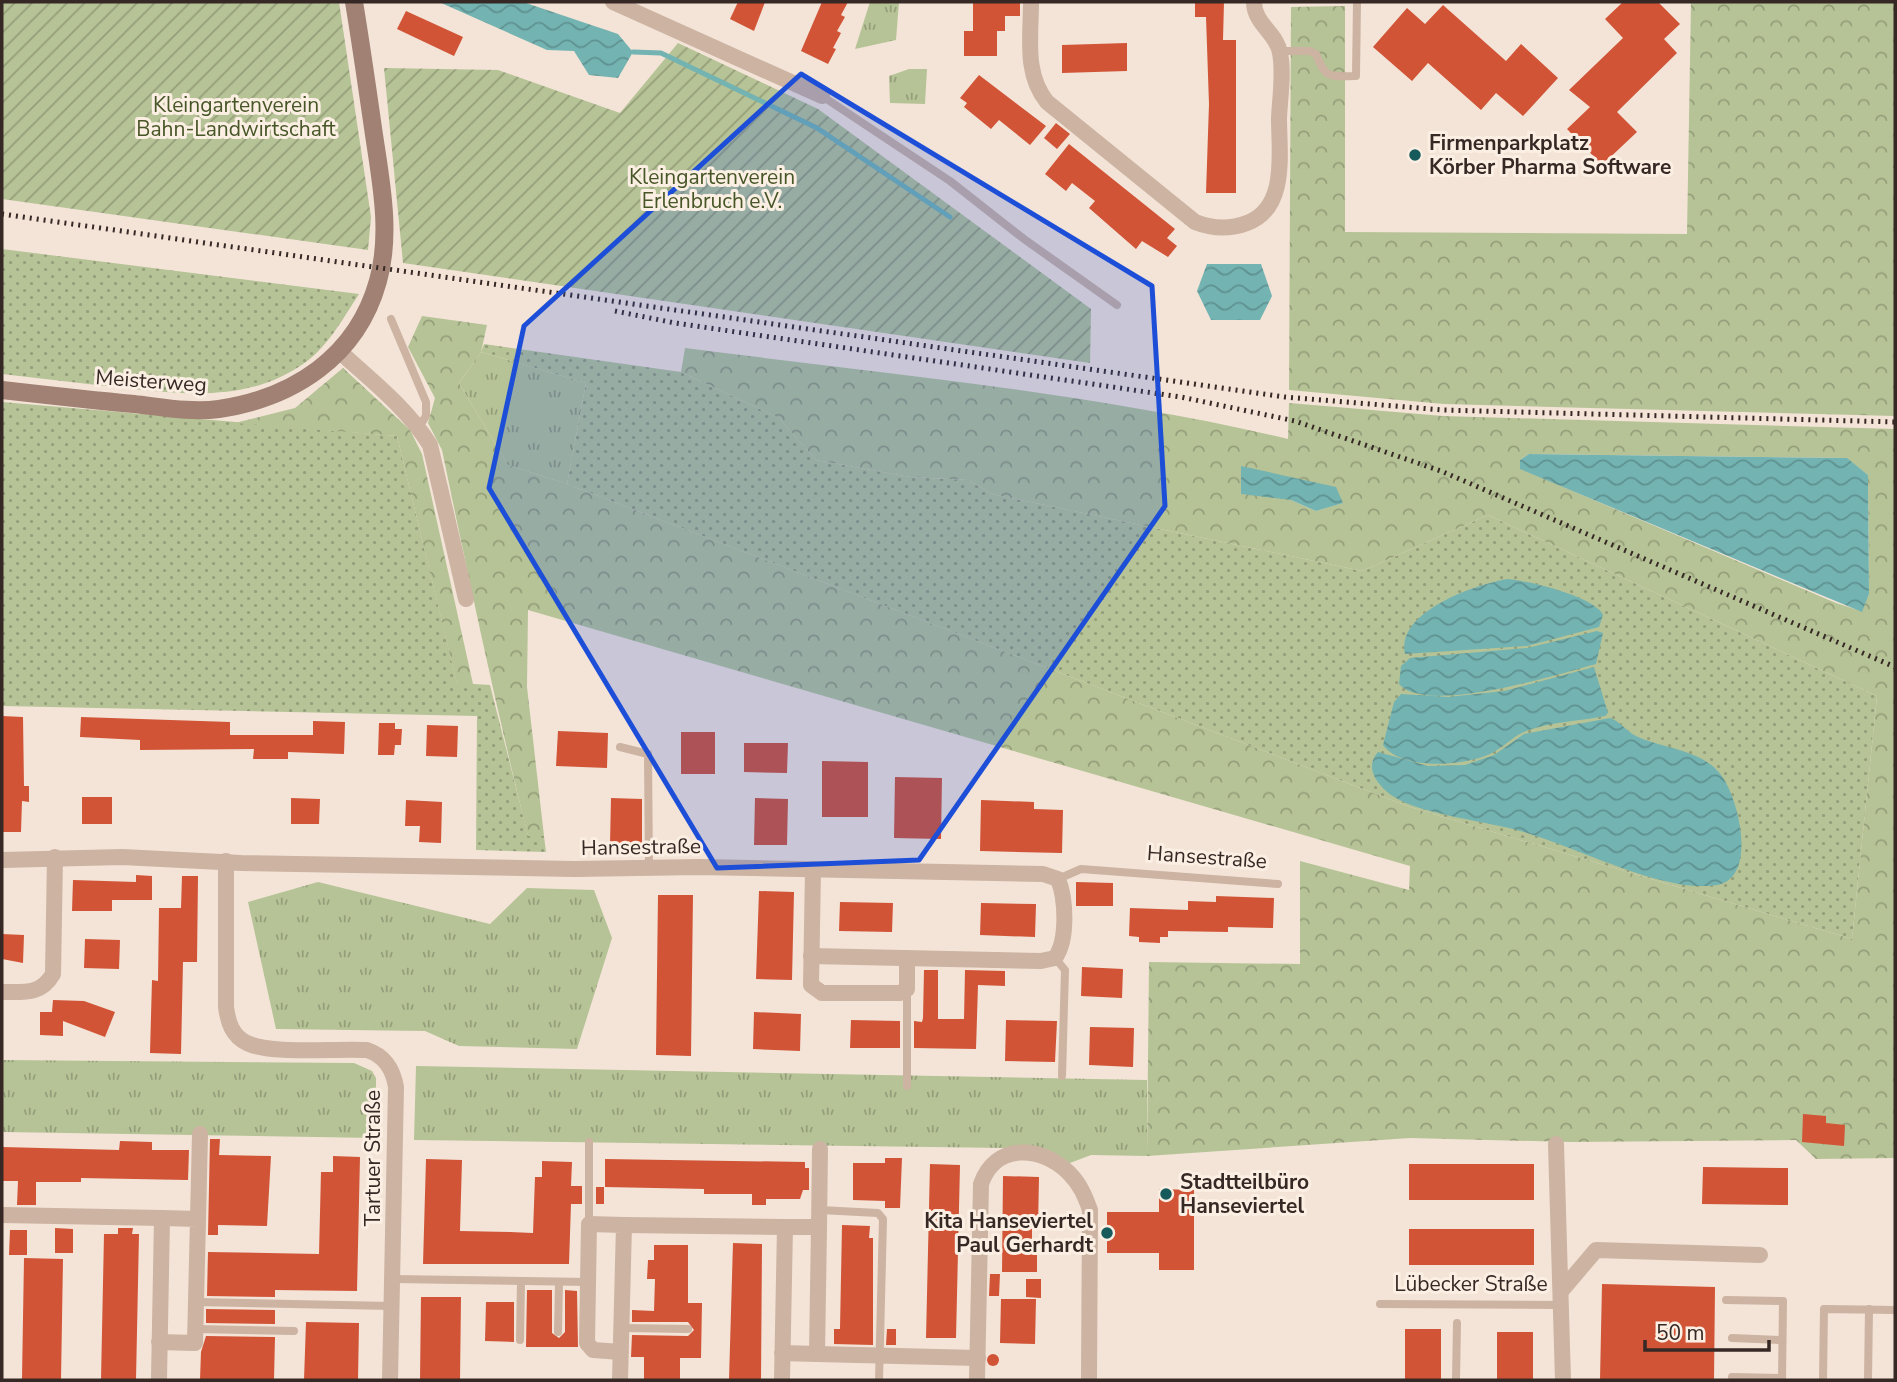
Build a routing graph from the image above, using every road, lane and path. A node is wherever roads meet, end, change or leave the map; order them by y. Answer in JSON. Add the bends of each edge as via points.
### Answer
{"nodes":[{"id":1,"x":354,"y":2,"type":"edge"},
{"id":2,"x":613,"y":2,"type":"edge"},
{"id":3,"x":1031,"y":2,"type":"edge"},
{"id":4,"x":1254,"y":2,"type":"edge"},
{"id":5,"x":1357,"y":2,"type":"edge"},
{"id":6,"x":1280,"y":51,"type":"junction"},
{"id":7,"x":822,"y":96,"type":"joint"},
{"id":8,"x":1117,"y":305,"type":"dead end"},
{"id":9,"x":391,"y":319,"type":"dead end"},
{"id":10,"x":339,"y":351,"type":"junction"},
{"id":11,"x":2,"y":390,"type":"edge"},
{"id":12,"x":419,"y":427,"type":"junction"},
{"id":13,"x":466,"y":599,"type":"dead end"},
{"id":14,"x":620,"y":747,"type":"dead end"},
{"id":15,"x":55,"y":857,"type":"junction"},
{"id":16,"x":2,"y":860,"type":"edge"},
{"id":17,"x":226,"y":861,"type":"junction"},
{"id":18,"x":649,"y":868,"type":"junction"},
{"id":19,"x":813,"y":869,"type":"junction"},
{"id":20,"x":1058,"y":878,"type":"junction"},
{"id":21,"x":1278,"y":884,"type":"dead end"},
{"id":22,"x":811,"y":956,"type":"junction"},
{"id":23,"x":907,"y":958,"type":"junction"},
{"id":24,"x":1055,"y":958,"type":"junction"},
{"id":25,"x":907,"y":989,"type":"junction"},
{"id":26,"x":2,"y":992,"type":"edge"},
{"id":27,"x":1062,"y":1076,"type":"dead end"},
{"id":28,"x":907,"y":1086,"type":"dead end"},
{"id":29,"x":200,"y":1134,"type":"dead end"},
{"id":30,"x":589,"y":1142,"type":"dead end"},
{"id":31,"x":1556,"y":1144,"type":"dead end"},
{"id":32,"x":820,"y":1149,"type":"dead end"},
{"id":33,"x":819,"y":1210,"type":"junction"},
{"id":34,"x":2,"y":1215,"type":"edge"},
{"id":35,"x":162,"y":1218,"type":"junction"},
{"id":36,"x":198,"y":1219,"type":"junction"},
{"id":37,"x":589,"y":1224,"type":"junction"},
{"id":38,"x":624,"y":1224,"type":"junction"},
{"id":39,"x":785,"y":1227,"type":"junction"},
{"id":40,"x":819,"y":1227,"type":"junction"},
{"id":41,"x":1760,"y":1255,"type":"dead end"},
{"id":42,"x":393,"y":1279,"type":"junction"},
{"id":43,"x":521,"y":1281,"type":"junction"},
{"id":44,"x":559,"y":1282,"type":"junction"},
{"id":45,"x":588,"y":1282,"type":"junction"},
{"id":46,"x":1562,"y":1298,"type":"junction"},
{"id":47,"x":1726,"y":1300,"type":"dead end"},
{"id":48,"x":196,"y":1302,"type":"junction"},
{"id":49,"x":1380,"y":1304,"type":"dead end"},
{"id":50,"x":392,"y":1306,"type":"junction"},
{"id":51,"x":1869,"y":1309,"type":"junction"},
{"id":52,"x":1895,"y":1310,"type":"edge"},
{"id":53,"x":1457,"y":1323,"type":"dead end"},
{"id":54,"x":622,"y":1328,"type":"junction"},
{"id":55,"x":196,"y":1329,"type":"junction"},
{"id":56,"x":688,"y":1329,"type":"dead end"},
{"id":57,"x":294,"y":1331,"type":"dead end"},
{"id":58,"x":558,"y":1332,"type":"dead end"},
{"id":59,"x":1732,"y":1338,"type":"dead end"},
{"id":60,"x":520,"y":1340,"type":"dead end"},
{"id":61,"x":1782,"y":1340,"type":"junction"},
{"id":62,"x":159,"y":1342,"type":"junction"},
{"id":63,"x":621,"y":1352,"type":"junction"},
{"id":64,"x":782,"y":1353,"type":"junction"},
{"id":65,"x":817,"y":1354,"type":"junction"},
{"id":66,"x":880,"y":1355,"type":"junction"},
{"id":67,"x":978,"y":1358,"type":"junction"},
{"id":68,"x":1732,"y":1377,"type":"dead end"},
{"id":69,"x":1782,"y":1379,"type":"edge"},
{"id":70,"x":159,"y":1380,"type":"edge"},
{"id":71,"x":390,"y":1380,"type":"edge"},
{"id":72,"x":620,"y":1380,"type":"edge"},
{"id":73,"x":782,"y":1380,"type":"edge"},
{"id":74,"x":879,"y":1380,"type":"edge"},
{"id":75,"x":978,"y":1380,"type":"edge"},
{"id":76,"x":1089,"y":1380,"type":"edge"},
{"id":77,"x":1456,"y":1380,"type":"edge"},
{"id":78,"x":1563,"y":1380,"type":"edge"},
{"id":79,"x":1823,"y":1380,"type":"edge"},
{"id":80,"x":1867,"y":1380,"type":"edge"}],
"edges":[{"from":1,"to":10,"type":"street","name":"Meisterweg","via":[[381,187],[384,248],[370,303]]},
{"from":2,"to":7,"type":"street"},
{"from":3,"to":6,"type":"street","via":[[1030,66],[1035,87],[1047,102],[1195,222],[1223,229],[1262,215],[1270,205],[1278,180]]},
{"from":4,"to":6,"type":"street","via":[[1256,17]]},
{"from":5,"to":6,"type":"lane","via":[[1356,76],[1328,76],[1310,51]]},
{"from":7,"to":8,"type":"lane","via":[[950,181]]},
{"from":9,"to":12,"type":"lane","via":[[426,401],[426,416]]},
{"from":10,"to":11,"type":"street","name":"Meisterweg","via":[[310,377],[273,397],[216,409],[164,408]]},
{"from":10,"to":12,"type":"street"},
{"from":12,"to":13,"type":"street","via":[[433,454]]},
{"from":14,"to":18,"type":"lane","via":[[648,754]]},
{"from":15,"to":16,"type":"street","name":"Hansestraße"},
{"from":15,"to":17,"type":"street","name":"Hansestraße"},
{"from":15,"to":26,"type":"street","via":[[54,974],[33,992]]},
{"from":17,"to":18,"type":"street","name":"Hansestraße"},
{"from":17,"to":42,"type":"street","name":"Tartuer Straße","via":[[226,1007],[235,1034],[248,1044],[270,1048],[366,1050],[381,1057],[392,1072],[396,1087]]},
{"from":18,"to":19,"type":"street","name":"Hansestraße"},
{"from":19,"to":20,"type":"street","name":"Hansestraße"},
{"from":19,"to":22,"type":"street"},
{"from":20,"to":21,"type":"lane","name":"Hansestraße","via":[[1081,869]]},
{"from":20,"to":24,"type":"street","via":[[1063,891],[1061,948]]},
{"from":22,"to":23,"type":"street"},
{"from":22,"to":25,"type":"street","via":[[811,985],[822,993],[900,993]]},
{"from":23,"to":24,"type":"street"},
{"from":23,"to":25,"type":"street"},
{"from":24,"to":27,"type":"lane","via":[[1065,970]]},
{"from":25,"to":28,"type":"lane"},
{"from":29,"to":36,"type":"street"},
{"from":30,"to":37,"type":"lane"},
{"from":31,"to":46,"type":"street","name":"Lübecker Straße"},
{"from":32,"to":33,"type":"street"},
{"from":33,"to":40,"type":"street"},
{"from":33,"to":66,"type":"lane","via":[[878,1213],[883,1219]]},
{"from":34,"to":35,"type":"street"},
{"from":35,"to":36,"type":"street"},
{"from":35,"to":62,"type":"street"},
{"from":36,"to":48,"type":"street"},
{"from":37,"to":38,"type":"street"},
{"from":37,"to":45,"type":"street"},
{"from":38,"to":39,"type":"street"},
{"from":38,"to":54,"type":"street"},
{"from":39,"to":40,"type":"street"},
{"from":39,"to":64,"type":"street"},
{"from":40,"to":65,"type":"street"},
{"from":41,"to":46,"type":"street","name":"Lübecker Straße","via":[[1596,1250]]},
{"from":42,"to":43,"type":"lane"},
{"from":42,"to":50,"type":"street","name":"Tartuer Straße"},
{"from":43,"to":44,"type":"lane"},
{"from":43,"to":60,"type":"lane"},
{"from":44,"to":45,"type":"lane"},
{"from":44,"to":58,"type":"lane"},
{"from":45,"to":63,"type":"street","via":[[587,1343],[593,1350]]},
{"from":46,"to":49,"type":"lane","name":"Lübecker Straße"},
{"from":46,"to":78,"type":"street","name":"Lübecker Straße"},
{"from":47,"to":61,"type":"lane","via":[[1783,1301]]},
{"from":48,"to":50,"type":"lane"},
{"from":48,"to":55,"type":"street"},
{"from":50,"to":71,"type":"street","name":"Tartuer Straße"},
{"from":51,"to":52,"type":"lane"},
{"from":51,"to":79,"type":"lane","via":[[1824,1309]]},
{"from":51,"to":80,"type":"lane"},
{"from":53,"to":77,"type":"lane","name":"Lübecker Straße"},
{"from":54,"to":56,"type":"lane"},
{"from":54,"to":63,"type":"street"},
{"from":55,"to":57,"type":"lane"},
{"from":55,"to":62,"type":"street","via":[[195,1343]]},
{"from":59,"to":61,"type":"lane"},
{"from":61,"to":69,"type":"lane"},
{"from":62,"to":70,"type":"street"},
{"from":63,"to":72,"type":"street"},
{"from":64,"to":65,"type":"street"},
{"from":64,"to":73,"type":"street"},
{"from":65,"to":66,"type":"street"},
{"from":66,"to":67,"type":"street"},
{"from":66,"to":74,"type":"lane"},
{"from":67,"to":75,"type":"street"},
{"from":67,"to":76,"type":"street","via":[[981,1184],[987,1167],[1000,1156],[1040,1156],[1069,1173],[1083,1190],[1090,1210]]},
{"from":68,"to":69,"type":"lane"}]}
